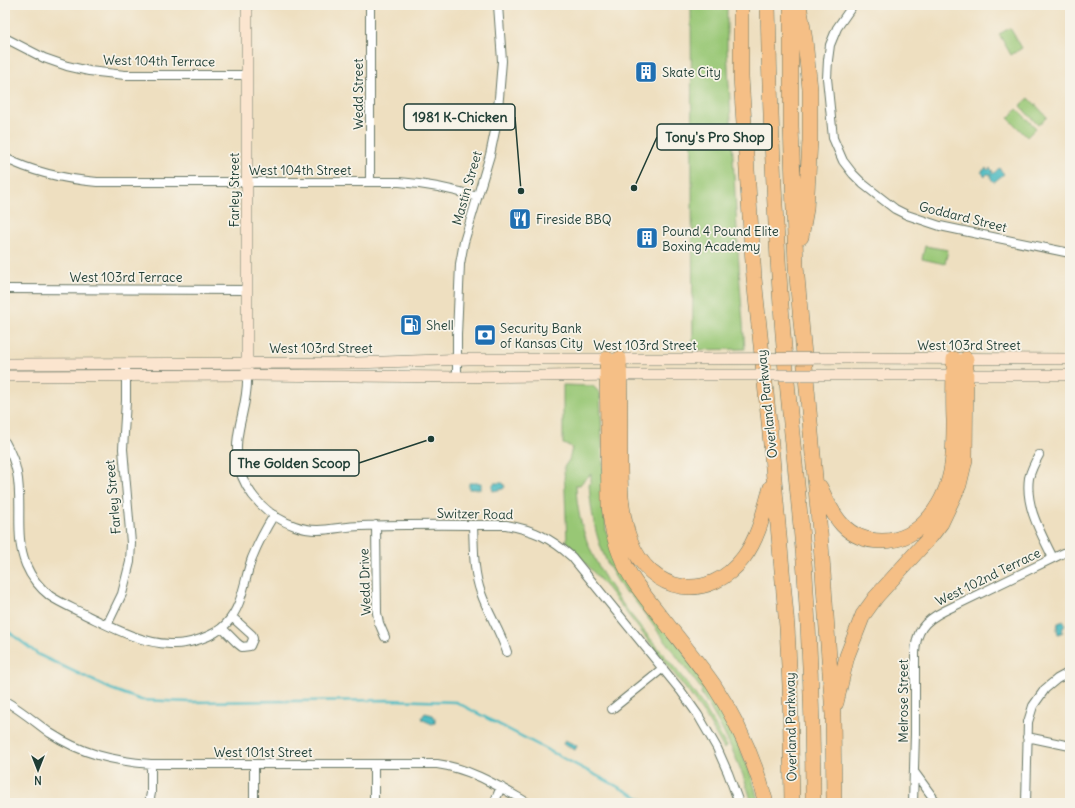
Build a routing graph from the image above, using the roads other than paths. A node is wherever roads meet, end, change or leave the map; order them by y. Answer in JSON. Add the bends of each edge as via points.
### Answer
{"nodes":[{"id":1,"x":247,"y":5,"type":"edge"},
{"id":2,"x":370,"y":5,"type":"edge"},
{"id":3,"x":498,"y":5,"type":"edge"},
{"id":4,"x":741,"y":5,"type":"edge"},
{"id":5,"x":768,"y":5,"type":"edge"},
{"id":6,"x":791,"y":5,"type":"edge"},
{"id":7,"x":799,"y":5,"type":"edge"},
{"id":8,"x":853,"y":5,"type":"edge"},
{"id":9,"x":5,"y":38,"type":"edge"},
{"id":10,"x":247,"y":75,"type":"junction"},
{"id":11,"x":5,"y":158,"type":"edge"},
{"id":12,"x":248,"y":182,"type":"junction"},
{"id":13,"x":370,"y":182,"type":"junction"},
{"id":14,"x":477,"y":197,"type":"junction"},
{"id":15,"x":1070,"y":253,"type":"edge"},
{"id":16,"x":796,"y":266,"type":"junction"},
{"id":17,"x":5,"y":289,"type":"edge"},
{"id":18,"x":247,"y":290,"type":"junction"},
{"id":19,"x":457,"y":359,"type":"junction"},
{"id":20,"x":613,"y":359,"type":"junction"},
{"id":21,"x":960,"y":359,"type":"junction"},
{"id":22,"x":1070,"y":359,"type":"edge"},
{"id":23,"x":126,"y":363,"type":"junction"},
{"id":24,"x":247,"y":363,"type":"junction"},
{"id":25,"x":5,"y":364,"type":"edge"},
{"id":26,"x":247,"y":375,"type":"junction"},
{"id":27,"x":614,"y":375,"type":"junction"},
{"id":28,"x":960,"y":375,"type":"junction"},
{"id":29,"x":1070,"y":375,"type":"edge"},
{"id":30,"x":5,"y":376,"type":"edge"},
{"id":31,"x":126,"y":376,"type":"junction"},
{"id":32,"x":457,"y":377,"type":"junction"},
{"id":33,"x":5,"y":442,"type":"edge"},
{"id":34,"x":1038,"y":455,"type":"dead end"},
{"id":35,"x":774,"y":478,"type":"junction"},
{"id":36,"x":815,"y":478,"type":"junction"},
{"id":37,"x":274,"y":515,"type":"junction"},
{"id":38,"x":376,"y":525,"type":"junction"},
{"id":39,"x":473,"y":525,"type":"junction"},
{"id":40,"x":1070,"y":550,"type":"edge"},
{"id":41,"x":1053,"y":558,"type":"junction"},
{"id":42,"x":232,"y":617,"type":"junction"},
{"id":43,"x":107,"y":625,"type":"junction"},
{"id":44,"x":222,"y":628,"type":"junction"},
{"id":45,"x":920,"y":630,"type":"joint"},
{"id":46,"x":385,"y":637,"type":"dead end"},
{"id":47,"x":507,"y":652,"type":"dead end"},
{"id":48,"x":663,"y":668,"type":"junction"},
{"id":49,"x":1070,"y":672,"type":"edge"},
{"id":50,"x":5,"y":701,"type":"edge"},
{"id":51,"x":612,"y":709,"type":"dead end"},
{"id":52,"x":833,"y":716,"type":"junction"},
{"id":53,"x":1027,"y":737,"type":"junction"},
{"id":54,"x":1070,"y":746,"type":"edge"},
{"id":55,"x":151,"y":764,"type":"junction"},
{"id":56,"x":254,"y":764,"type":"junction"},
{"id":57,"x":374,"y":764,"type":"junction"},
{"id":58,"x":914,"y":773,"type":"junction"},
{"id":59,"x":501,"y":787,"type":"junction"},
{"id":60,"x":149,"y":803,"type":"edge"},
{"id":61,"x":254,"y":803,"type":"edge"},
{"id":62,"x":374,"y":803,"type":"edge"},
{"id":63,"x":494,"y":803,"type":"edge"},
{"id":64,"x":528,"y":803,"type":"edge"},
{"id":65,"x":739,"y":803,"type":"edge"},
{"id":66,"x":766,"y":803,"type":"edge"},
{"id":67,"x":792,"y":803,"type":"edge"},
{"id":68,"x":813,"y":803,"type":"edge"},
{"id":69,"x":834,"y":803,"type":"edge"},
{"id":70,"x":913,"y":803,"type":"edge"},
{"id":71,"x":937,"y":803,"type":"edge"},
{"id":72,"x":1026,"y":803,"type":"edge"}],
"edges":[{"from":1,"to":10,"type":"main road","name":"Farley Street"},
{"from":2,"to":13,"type":"street","name":"Wedd Street"},
{"from":3,"to":14,"type":"street","name":"Mastin Street","via":[[502,61],[500,98],[490,155]]},
{"from":4,"to":35,"type":"highway","name":"Overland Parkway","via":[[741,77],[754,278]]},
{"from":5,"to":68,"type":"highway","name":"Overland Parkway","via":[[771,127],[783,334],[808,635]]},
{"from":6,"to":16,"type":"highway","via":[[791,126]]},
{"from":7,"to":16,"type":"highway","via":[[809,68],[811,114],[806,209]]},
{"from":8,"to":15,"type":"street","name":"Goddard Street","via":[[837,28],[830,45],[827,78],[834,138],[843,161],[853,174],[895,209],[907,215],[959,230]]},
{"from":9,"to":10,"type":"street","name":"West 104th Terrace","via":[[44,58],[89,71],[125,75]]},
{"from":10,"to":12,"type":"main road","name":"Farley Street"},
{"from":11,"to":12,"type":"street","name":"West 104th Street","via":[[28,168],[75,180]]},
{"from":12,"to":13,"type":"street","name":"West 104th Street"},
{"from":12,"to":18,"type":"main road","name":"Farley Street"},
{"from":13,"to":14,"type":"street","name":"West 104th Street","via":[[422,183]]},
{"from":14,"to":19,"type":"street","name":"Mastin Street","via":[[460,264]]},
{"from":16,"to":36,"type":"highway"},
{"from":17,"to":18,"type":"street","name":"West 103rd Terrace"},
{"from":18,"to":24,"type":"main road","name":"Farley Street"},
{"from":19,"to":20,"type":"main road","name":"West 103rd Street"},
{"from":19,"to":24,"type":"main road","name":"West 103rd Street","via":[[356,363]]},
{"from":19,"to":32,"type":"street","name":"Mastin Street"},
{"from":20,"to":21,"type":"main road","name":"West 103rd Street","bridge":true},
{"from":20,"to":27,"type":"highway"},
{"from":21,"to":22,"type":"main road","name":"West 103rd Street"},
{"from":21,"to":28,"type":"highway"},
{"from":23,"to":24,"type":"main road","name":"West 103rd Street"},
{"from":23,"to":25,"type":"main road","name":"West 103rd Street"},
{"from":23,"to":31,"type":"street","name":"Farley Street"},
{"from":24,"to":26,"type":"main road","name":"Farley Street"},
{"from":26,"to":31,"type":"main road"},
{"from":26,"to":32,"type":"main road"},
{"from":26,"to":37,"type":"street","name":"Switzer Road","via":[[248,388],[237,439],[237,455],[248,488],[262,506]]},
{"from":27,"to":28,"type":"main road","bridge":true},
{"from":27,"to":32,"type":"main road"},
{"from":27,"to":35,"type":"highway","via":[[620,489],[625,522],[636,553],[658,577],[681,586],[697,587],[716,582],[731,572],[744,557],[758,531]]},
{"from":27,"to":66,"type":"highway","via":[[609,506],[620,553],[642,594],[699,665],[724,701],[752,758]]},
{"from":28,"to":29,"type":"main road"},
{"from":28,"to":36,"type":"highway","via":[[950,476],[943,496],[931,516],[914,532],[887,541],[871,540],[853,533],[832,514]]},
{"from":28,"to":52,"type":"highway","via":[[965,460],[959,485],[934,532],[863,615],[847,656]]},
{"from":30,"to":31,"type":"main road"},
{"from":31,"to":43,"type":"street","name":"Farley Street","via":[[123,449],[131,544],[130,562],[122,594]]},
{"from":33,"to":43,"type":"street","via":[[17,472],[20,542],[29,571],[36,582],[61,603]]},
{"from":34,"to":41,"type":"street","via":[[1030,478],[1030,504]]},
{"from":35,"to":67,"type":"highway","name":"Overland Parkway","via":[[788,634]]},
{"from":36,"to":52,"type":"highway"},
{"from":37,"to":38,"type":"street","name":"Switzer Road","via":[[286,523],[312,530],[325,531]]},
{"from":37,"to":42,"type":"street","via":[[252,557],[243,594]]},
{"from":38,"to":39,"type":"street","name":"Switzer Road"},
{"from":38,"to":46,"type":"street","name":"Wedd Drive","via":[[377,613]]},
{"from":39,"to":47,"type":"street","via":[[475,567],[480,592],[503,638]]},
{"from":39,"to":48,"type":"street","name":"Switzer Road","via":[[523,528],[559,545],[572,557]]},
{"from":40,"to":41,"type":"street","name":"West 102nd Terrace"},
{"from":41,"to":45,"type":"street","name":"West 102nd Terrace","via":[[944,611],[926,622]]},
{"from":42,"to":44,"type":"street"},
{"from":42,"to":44,"type":"street","via":[[252,635],[250,646],[242,647]]},
{"from":43,"to":44,"type":"street","via":[[133,636],[169,644],[196,640]]},
{"from":45,"to":58,"type":"street","name":"Melrose Street","via":[[915,641]]},
{"from":48,"to":51,"type":"street"},
{"from":48,"to":65,"type":"street","name":"Switzer Road","via":[[698,715],[717,748]]},
{"from":49,"to":53,"type":"street","via":[[1051,684],[1036,700],[1028,722]]},
{"from":50,"to":55,"type":"street","name":"West 101st Street","via":[[49,732],[84,751],[125,762]]},
{"from":52,"to":69,"type":"highway"},
{"from":53,"to":54,"type":"street"},
{"from":53,"to":72,"type":"street"},
{"from":55,"to":56,"type":"street","name":"West 101st Street"},
{"from":55,"to":60,"type":"street"},
{"from":56,"to":57,"type":"street","name":"West 101st Street"},
{"from":56,"to":61,"type":"street"},
{"from":57,"to":59,"type":"street","name":"West 101st Street","via":[[452,766]]},
{"from":57,"to":62,"type":"street"},
{"from":58,"to":70,"type":"street","name":"Melrose Street"},
{"from":58,"to":71,"type":"street"},
{"from":59,"to":63,"type":"street"},
{"from":59,"to":64,"type":"street","name":"West 101st Street"}]}
